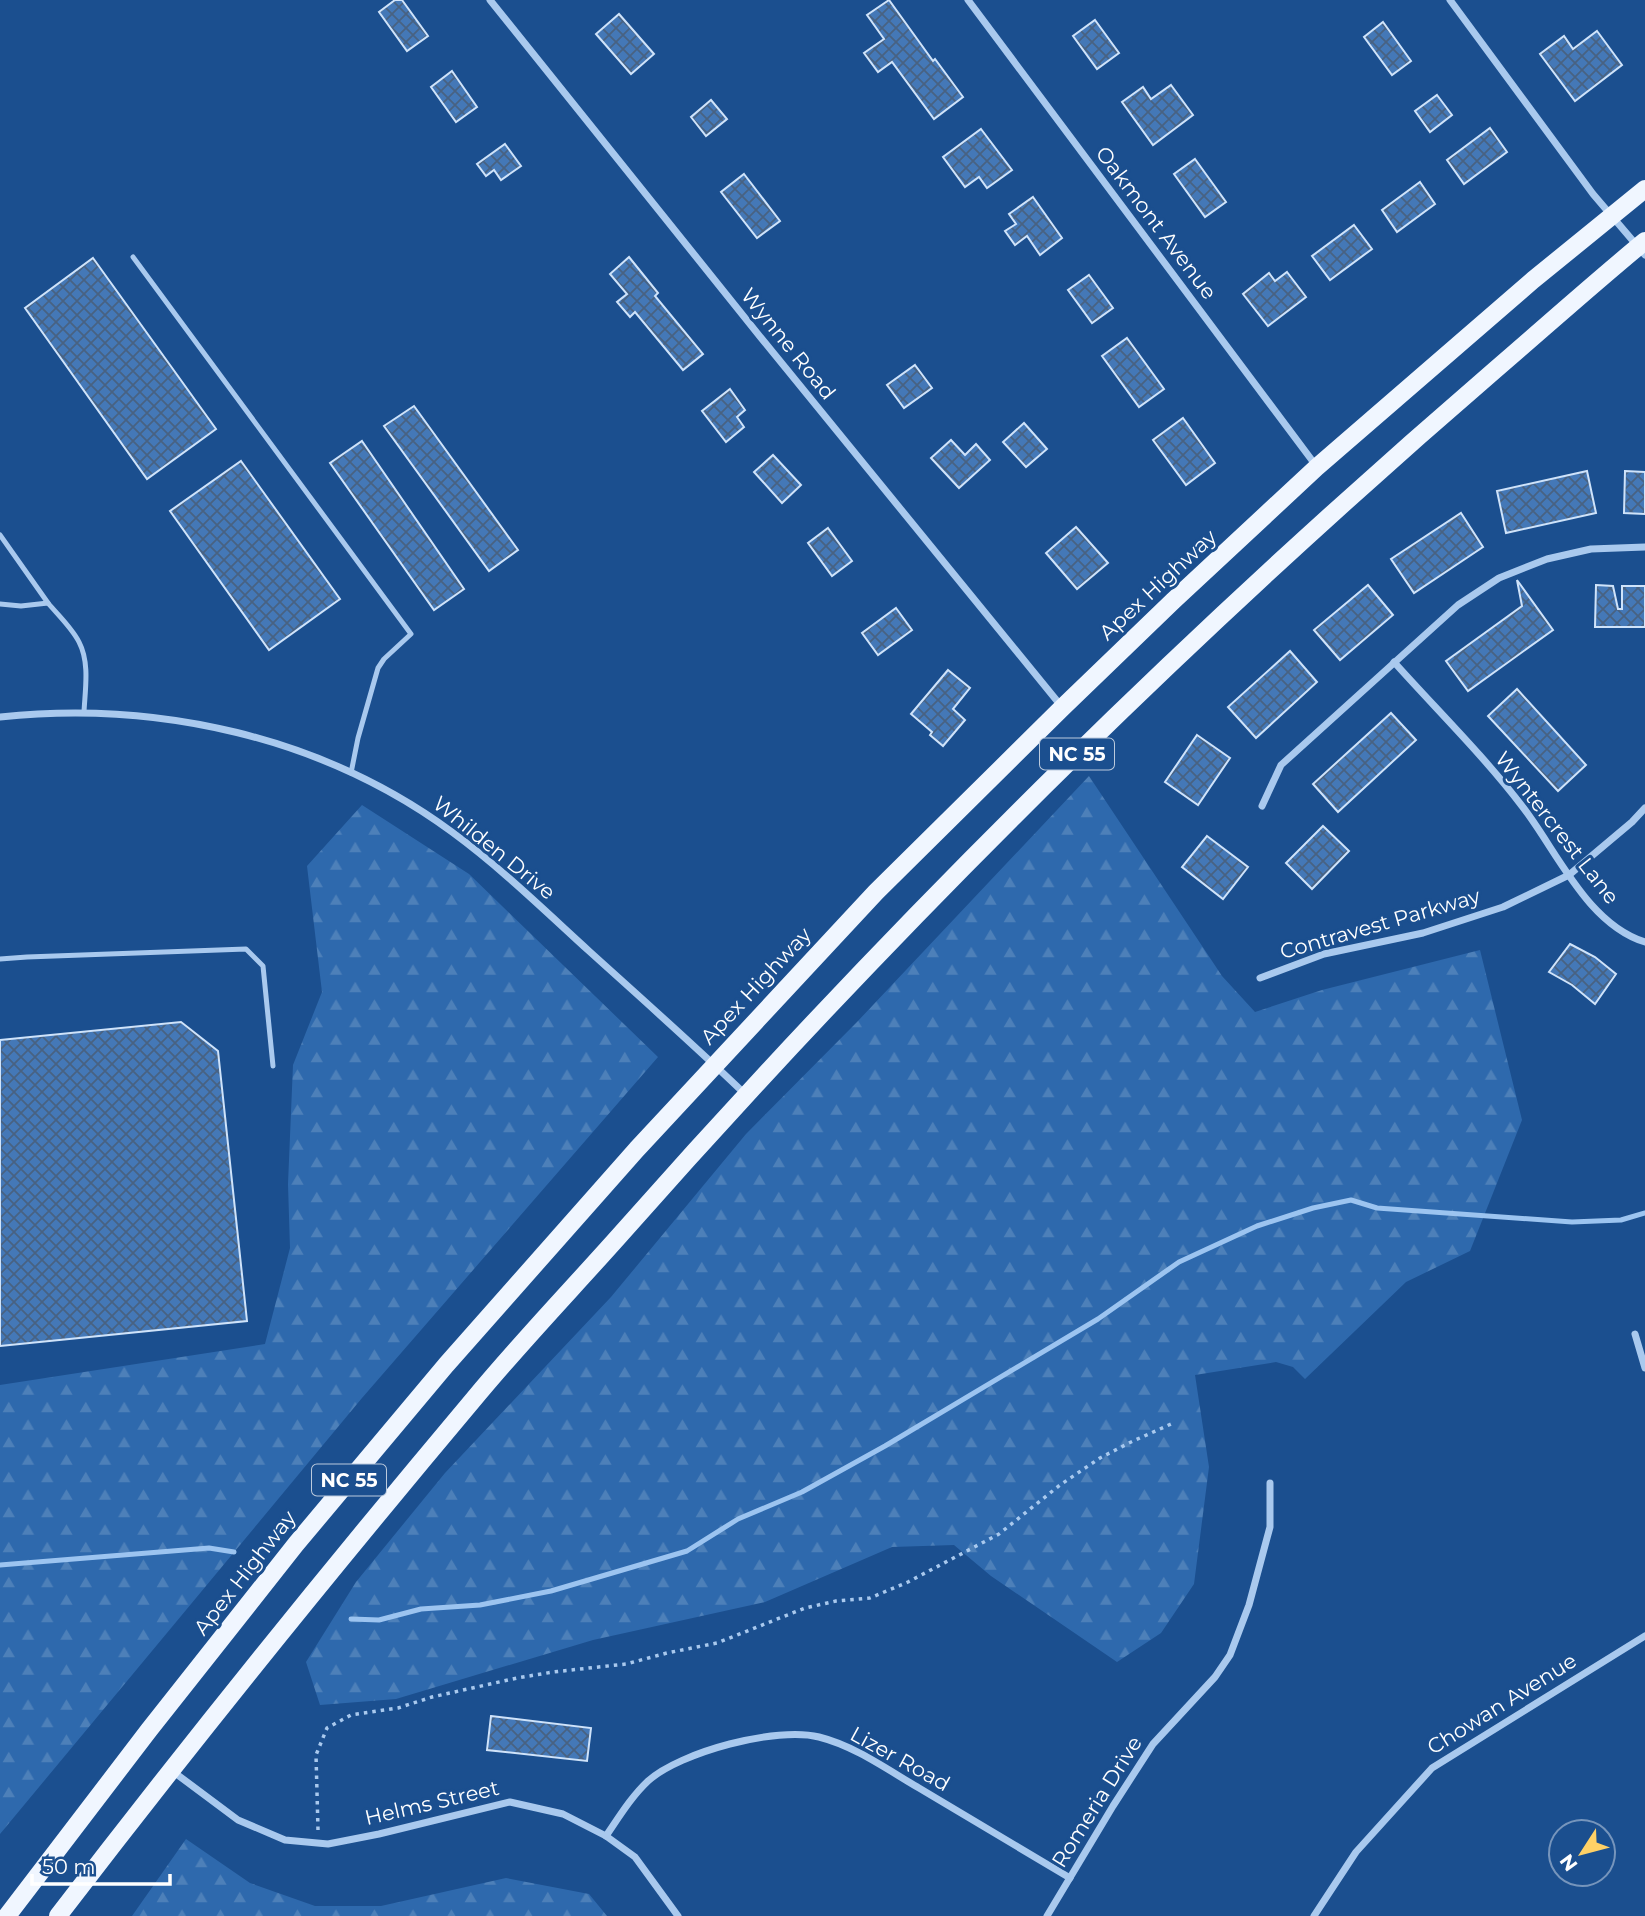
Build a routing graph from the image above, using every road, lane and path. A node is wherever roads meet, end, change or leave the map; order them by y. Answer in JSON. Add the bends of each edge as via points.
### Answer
{"nodes":[{"id":1,"x":490,"y":0,"type":"edge"},
{"id":2,"x":968,"y":0,"type":"edge"},
{"id":3,"x":1450,"y":0,"type":"edge"},
{"id":4,"x":1645,"y":189,"type":"edge"},
{"id":5,"x":1612,"y":216,"type":"junction"},
{"id":6,"x":1643,"y":248,"type":"edge"},
{"id":7,"x":133,"y":257,"type":"dead end"},
{"id":8,"x":1317,"y":467,"type":"junction"},
{"id":9,"x":0,"y":534,"type":"edge"},
{"id":10,"x":1645,"y":547,"type":"edge"},
{"id":11,"x":48,"y":603,"type":"junction"},
{"id":12,"x":0,"y":604,"type":"edge"},
{"id":13,"x":1394,"y":662,"type":"junction"},
{"id":14,"x":1062,"y":708,"type":"junction"},
{"id":15,"x":83,"y":712,"type":"junction"},
{"id":16,"x":0,"y":717,"type":"edge"},
{"id":17,"x":351,"y":772,"type":"junction"},
{"id":18,"x":1262,"y":806,"type":"dead end"},
{"id":19,"x":1645,"y":808,"type":"edge"},
{"id":20,"x":1569,"y":875,"type":"junction"},
{"id":21,"x":1645,"y":942,"type":"edge"},
{"id":22,"x":0,"y":959,"type":"edge"},
{"id":23,"x":1260,"y":978,"type":"dead end"},
{"id":24,"x":715,"y":1065,"type":"junction"},
{"id":25,"x":272,"y":1066,"type":"dead end"},
{"id":26,"x":746,"y":1094,"type":"junction"},
{"id":27,"x":1635,"y":1334,"type":"dead end"},
{"id":28,"x":1645,"y":1368,"type":"edge"},
{"id":29,"x":1171,"y":1424,"type":"dead end"},
{"id":30,"x":1270,"y":1483,"type":"dead end"},
{"id":31,"x":1645,"y":1636,"type":"edge"},
{"id":32,"x":171,"y":1770,"type":"junction"},
{"id":33,"x":606,"y":1836,"type":"junction"},
{"id":34,"x":318,"y":1843,"type":"junction"},
{"id":35,"x":1070,"y":1878,"type":"junction"},
{"id":36,"x":7,"y":1916,"type":"edge"},
{"id":37,"x":58,"y":1916,"type":"edge"},
{"id":38,"x":678,"y":1916,"type":"edge"},
{"id":39,"x":1047,"y":1916,"type":"edge"},
{"id":40,"x":1314,"y":1916,"type":"edge"}],
"edges":[{"from":1,"to":14,"type":"street","name":"Wynne Road"},
{"from":2,"to":8,"type":"street","name":"Oakmont Avenue"},
{"from":3,"to":5,"type":"street"},
{"from":4,"to":5,"type":"main road","name":"Apex Highway","number":"NC 55"},
{"from":5,"to":6,"type":"street"},
{"from":5,"to":8,"type":"main road","name":"Apex Highway","number":"NC 55"},
{"from":6,"to":26,"type":"main road","number":"NC 55","via":[[1360,489],[1194,642],[979,849]]},
{"from":7,"to":17,"type":"lane","via":[[411,634],[378,668]]},
{"from":8,"to":14,"type":"main road","name":"Apex Highway","number":"NC 55"},
{"from":9,"to":11,"type":"lane"},
{"from":10,"to":13,"type":"street","via":[[1591,549],[1547,559],[1499,578],[1458,605]]},
{"from":11,"to":12,"type":"lane"},
{"from":11,"to":15,"type":"lane","via":[[79,641],[86,677]]},
{"from":13,"to":18,"type":"street","via":[[1281,765]]},
{"from":13,"to":20,"type":"street","name":"Wyntercrest Lane","via":[[1522,806]]},
{"from":14,"to":24,"type":"main road","name":"Apex Highway","number":"NC 55","via":[[876,892]]},
{"from":15,"to":16,"type":"street","name":"Whilden Drive"},
{"from":15,"to":17,"type":"street","name":"Whilden Drive","via":[[212,726],[292,748]]},
{"from":17,"to":24,"type":"street","name":"Whilden Drive","via":[[428,815],[498,869]]},
{"from":19,"to":20,"type":"street","name":"Contravest Parkway"},
{"from":20,"to":21,"type":"street","name":"Wyntercrest Lane","via":[[1596,911],[1632,938]]},
{"from":20,"to":23,"type":"street","name":"Contravest Parkway","via":[[1503,907],[1423,933],[1324,954]]},
{"from":22,"to":25,"type":"lane","via":[[246,949],[262,966]]},
{"from":24,"to":26,"type":"street","name":"Whilden Drive"},
{"from":24,"to":36,"type":"main road","name":"Apex Highway","number":"NC 55","via":[[480,1326],[321,1514]]},
{"from":26,"to":32,"type":"main road","number":"NC 55","via":[[477,1395]]},
{"from":27,"to":28,"type":"street"},
{"from":29,"to":34,"type":"path","via":[[1100,1458],[999,1534],[870,1598],[805,1608],[717,1643],[626,1664],[517,1678],[351,1715],[327,1728],[316,1755]]},
{"from":30,"to":35,"type":"street","name":"Romeria Drive","via":[[1270,1527],[1230,1655],[1153,1744]]},
{"from":31,"to":40,"type":"street","name":"Chowan Avenue","via":[[1432,1768],[1356,1852]]},
{"from":32,"to":34,"type":"street","name":"Helms Street","via":[[238,1820],[285,1840]]},
{"from":32,"to":37,"type":"main road","number":"NC 55"},
{"from":33,"to":34,"type":"street","name":"Helms Street","via":[[563,1814],[510,1802],[379,1834]]},
{"from":33,"to":35,"type":"street","name":"Lizer Road","via":[[649,1780],[691,1756],[783,1734],[818,1737],[849,1748]]},
{"from":33,"to":38,"type":"street","name":"Helms Street","via":[[635,1857]]},
{"from":35,"to":39,"type":"street","name":"Romeria Drive"}]}
